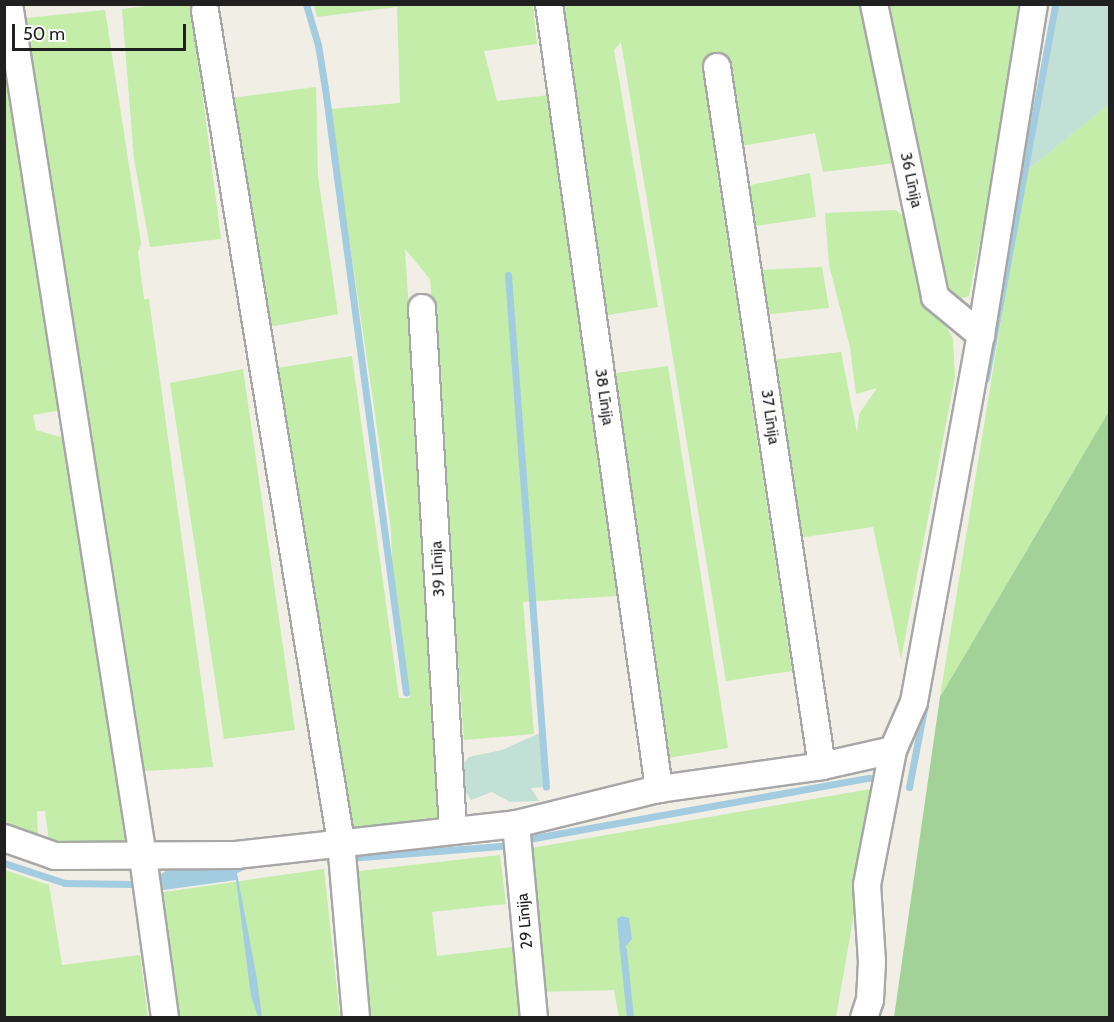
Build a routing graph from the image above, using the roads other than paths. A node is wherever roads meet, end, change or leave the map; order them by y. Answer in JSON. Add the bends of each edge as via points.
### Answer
{"nodes":[{"id":1,"x":9,"y":4,"type":"edge"},
{"id":2,"x":549,"y":4,"type":"edge"},
{"id":3,"x":874,"y":4,"type":"edge"},
{"id":4,"x":1034,"y":4,"type":"edge"},
{"id":5,"x":205,"y":11,"type":"dead end"},
{"id":6,"x":717,"y":67,"type":"dead end"},
{"id":7,"x":422,"y":308,"type":"dead end"},
{"id":8,"x":981,"y":335,"type":"junction"},
{"id":9,"x":893,"y":750,"type":"junction"},
{"id":10,"x":822,"y":766,"type":"junction"},
{"id":11,"x":659,"y":789,"type":"junction"},
{"id":12,"x":516,"y":824,"type":"junction"},
{"id":13,"x":453,"y":830,"type":"junction"},
{"id":14,"x":4,"y":838,"type":"edge"},
{"id":15,"x":341,"y":842,"type":"junction"},
{"id":16,"x":143,"y":857,"type":"junction"},
{"id":17,"x":165,"y":1017,"type":"edge"},
{"id":18,"x":356,"y":1017,"type":"edge"},
{"id":19,"x":534,"y":1017,"type":"edge"},
{"id":20,"x":864,"y":1017,"type":"edge"}],
"edges":[{"from":1,"to":16,"type":"street"},
{"from":2,"to":11,"type":"street","name":"38 Līnija"},
{"from":3,"to":8,"type":"street","name":"36 Līnija","via":[[936,297]]},
{"from":4,"to":8,"type":"street"},
{"from":5,"to":15,"type":"street"},
{"from":6,"to":10,"type":"street","name":"37 Līnija"},
{"from":7,"to":13,"type":"street","name":"39 Līnija"},
{"from":8,"to":9,"type":"street","via":[[914,702]]},
{"from":9,"to":10,"type":"street"},
{"from":9,"to":20,"type":"street","via":[[867,885],[872,962],[870,1000]]},
{"from":10,"to":11,"type":"street"},
{"from":11,"to":12,"type":"street"},
{"from":12,"to":13,"type":"street"},
{"from":12,"to":19,"type":"street","name":"29 Līnija"},
{"from":13,"to":15,"type":"street"},
{"from":14,"to":16,"type":"street","via":[[55,856]]},
{"from":15,"to":16,"type":"street","via":[[236,855]]},
{"from":15,"to":18,"type":"street"},
{"from":16,"to":17,"type":"street"}]}
